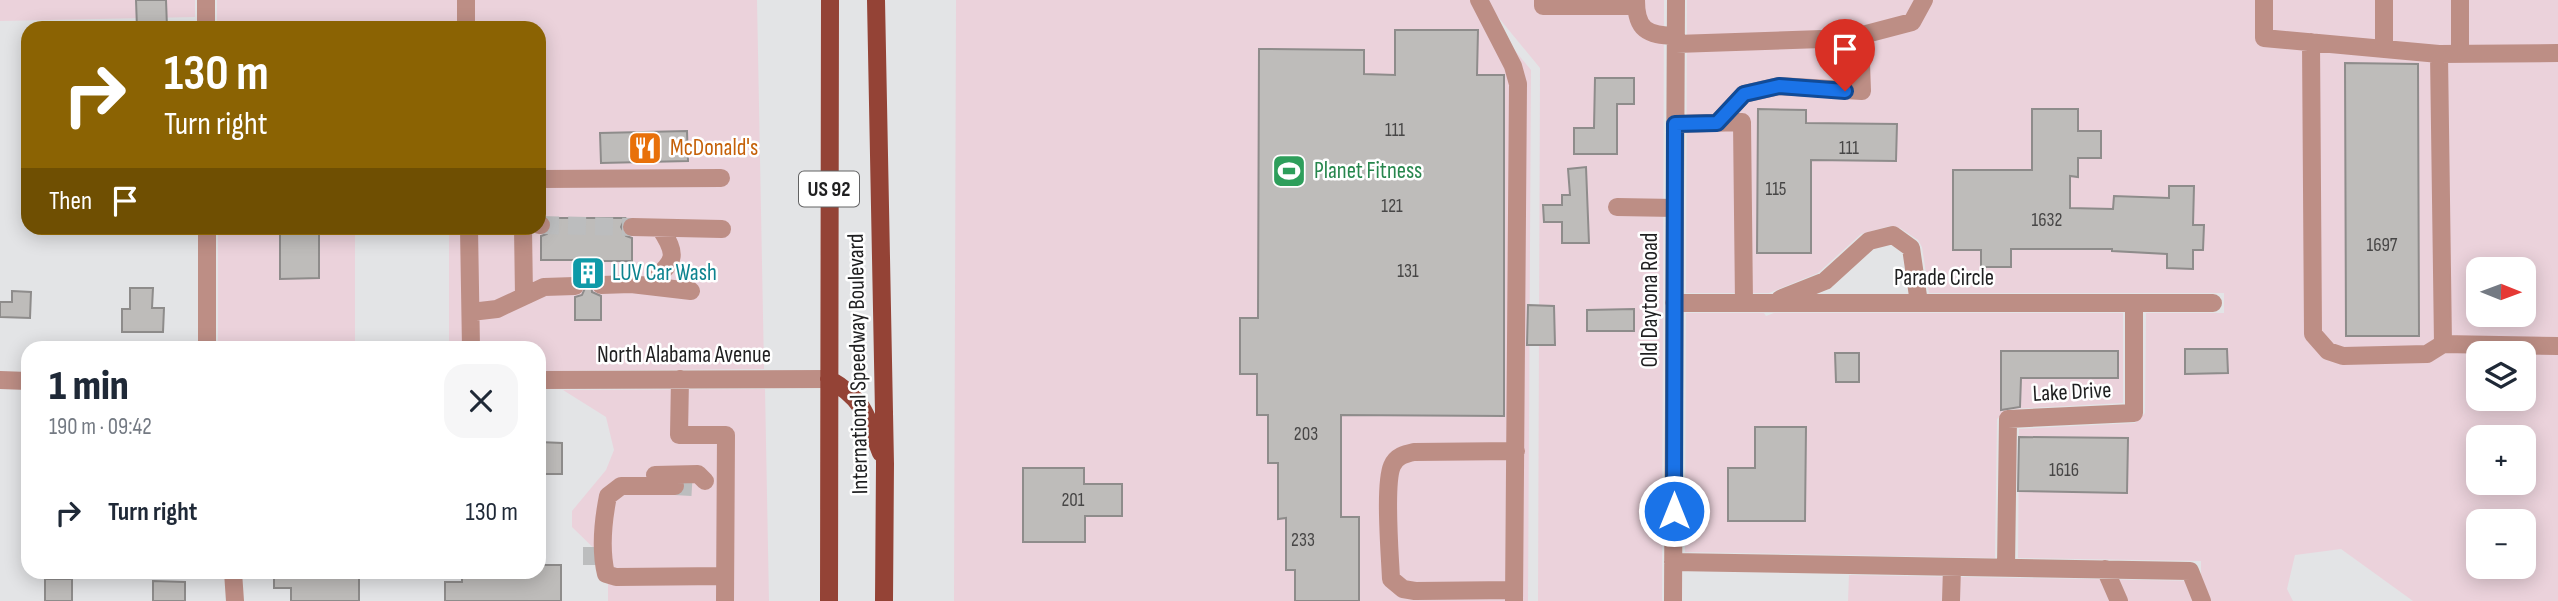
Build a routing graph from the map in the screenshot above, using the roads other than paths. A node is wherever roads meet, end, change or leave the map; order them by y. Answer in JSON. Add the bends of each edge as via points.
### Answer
{"nodes":[{"id":1,"x":206,"y":0,"type":"edge"},
{"id":2,"x":466,"y":0,"type":"edge"},
{"id":3,"x":830,"y":0,"type":"edge"},
{"id":4,"x":876,"y":0,"type":"edge"},
{"id":5,"x":1479,"y":0,"type":"edge"},
{"id":6,"x":1543,"y":0,"type":"edge"},
{"id":7,"x":1676,"y":0,"type":"edge"},
{"id":8,"x":1924,"y":0,"type":"edge"},
{"id":9,"x":2264,"y":0,"type":"edge"},
{"id":10,"x":2384,"y":0,"type":"edge"},
{"id":11,"x":2476,"y":0,"type":"edge"},
{"id":12,"x":1636,"y":3,"type":"edge"},
{"id":13,"x":2460,"y":7,"type":"edge"},
{"id":14,"x":206,"y":21,"type":"edge"},
{"id":15,"x":466,"y":21,"type":"edge"},
{"id":16,"x":1860,"y":36,"type":"junction"},
{"id":17,"x":1676,"y":40,"type":"junction"},
{"id":18,"x":2311,"y":43,"type":"junction"},
{"id":19,"x":2385,"y":49,"type":"junction"},
{"id":20,"x":2558,"y":53,"type":"edge"},
{"id":21,"x":2439,"y":54,"type":"junction"},
{"id":22,"x":2460,"y":54,"type":"junction"},
{"id":23,"x":1717,"y":123,"type":"junction"},
{"id":24,"x":1675,"y":124,"type":"junction"},
{"id":25,"x":721,"y":178,"type":"dead end"},
{"id":26,"x":546,"y":179,"type":"edge"},
{"id":27,"x":1616,"y":206,"type":"dead end"},
{"id":28,"x":1675,"y":208,"type":"junction"},
{"id":29,"x":632,"y":227,"type":"tunnel mouth"},
{"id":30,"x":660,"y":228,"type":"junction"},
{"id":31,"x":722,"y":229,"type":"dead end"},
{"id":32,"x":207,"y":235,"type":"edge"},
{"id":33,"x":469,"y":235,"type":"edge"},
{"id":34,"x":533,"y":235,"type":"edge"},
{"id":35,"x":601,"y":285,"type":"dead end"},
{"id":36,"x":575,"y":286,"type":"dead end"},
{"id":37,"x":648,"y":286,"type":"junction"},
{"id":38,"x":691,"y":291,"type":"dead end"},
{"id":39,"x":524,"y":296,"type":"junction"},
{"id":40,"x":1674,"y":303,"type":"junction"},
{"id":41,"x":1744,"y":303,"type":"junction"},
{"id":42,"x":1772,"y":303,"type":"junction"},
{"id":43,"x":1919,"y":303,"type":"junction"},
{"id":44,"x":2134,"y":303,"type":"junction"},
{"id":45,"x":2213,"y":303,"type":"dead end"},
{"id":46,"x":471,"y":312,"type":"junction"},
{"id":47,"x":207,"y":341,"type":"edge"},
{"id":48,"x":471,"y":341,"type":"edge"},
{"id":49,"x":2443,"y":344,"type":"junction"},
{"id":50,"x":2558,"y":345,"type":"edge"},
{"id":51,"x":680,"y":379,"type":"junction"},
{"id":52,"x":829,"y":379,"type":"junction"},
{"id":53,"x":0,"y":380,"type":"edge"},
{"id":54,"x":546,"y":380,"type":"edge"},
{"id":55,"x":21,"y":381,"type":"edge"},
{"id":56,"x":1516,"y":451,"type":"junction"},
{"id":57,"x":885,"y":464,"type":"junction"},
{"id":58,"x":725,"y":481,"type":"junction"},
{"id":59,"x":691,"y":484,"type":"junction"},
{"id":60,"x":592,"y":546,"type":"tunnel mouth"},
{"id":61,"x":1673,"y":562,"type":"junction"},
{"id":62,"x":1952,"y":567,"type":"junction"},
{"id":63,"x":2006,"y":568,"type":"junction"},
{"id":64,"x":2105,"y":569,"type":"junction"},
{"id":65,"x":725,"y":576,"type":"junction"},
{"id":66,"x":233,"y":579,"type":"edge"},
{"id":67,"x":1514,"y":596,"type":"edge"},
{"id":68,"x":234,"y":601,"type":"edge"},
{"id":69,"x":725,"y":601,"type":"edge"},
{"id":70,"x":829,"y":601,"type":"edge"},
{"id":71,"x":884,"y":601,"type":"edge"},
{"id":72,"x":1673,"y":601,"type":"edge"},
{"id":73,"x":1951,"y":601,"type":"edge"},
{"id":74,"x":2119,"y":601,"type":"edge"},
{"id":75,"x":2202,"y":601,"type":"edge"}],
"edges":[{"from":1,"to":14,"type":"street"},
{"from":2,"to":15,"type":"street"},
{"from":3,"to":52,"type":"main road","name":"International Speedway Boulevard","number":"US 92"},
{"from":4,"to":57,"type":"main road","name":"International Speedway Boulevard","number":"US 92"},
{"from":5,"to":56,"type":"street","via":[[1518,84]]},
{"from":6,"to":12,"type":"street","via":[[1543,6]]},
{"from":7,"to":17,"type":"street","name":"Old Daytona Road"},
{"from":8,"to":16,"type":"street","via":[[1912,22]]},
{"from":9,"to":18,"type":"street","via":[[2264,38]]},
{"from":10,"to":19,"type":"street"},
{"from":11,"to":13,"type":"street"},
{"from":12,"to":17,"type":"street","via":[[1636,18],[1644,29]]},
{"from":13,"to":22,"type":"street"},
{"from":16,"to":17,"type":"street"},
{"from":16,"to":23,"type":"street","via":[[1862,91],[1779,86],[1744,94]]},
{"from":17,"to":24,"type":"street","name":"Old Daytona Road"},
{"from":18,"to":19,"type":"street"},
{"from":18,"to":49,"type":"street","via":[[2313,334],[2328,351],[2343,356],[2427,354]]},
{"from":19,"to":21,"type":"street"},
{"from":20,"to":22,"type":"street"},
{"from":21,"to":22,"type":"street"},
{"from":21,"to":49,"type":"street"},
{"from":23,"to":24,"type":"street"},
{"from":23,"to":41,"type":"street","via":[[1742,122]]},
{"from":24,"to":28,"type":"street","name":"Old Daytona Road"},
{"from":25,"to":26,"type":"street"},
{"from":27,"to":28,"type":"street"},
{"from":28,"to":40,"type":"street","name":"Old Daytona Road"},
{"from":29,"to":30,"type":"street"},
{"from":30,"to":31,"type":"street"},
{"from":30,"to":37,"type":"street","via":[[673,247],[671,261]]},
{"from":32,"to":47,"type":"street"},
{"from":33,"to":46,"type":"street"},
{"from":34,"to":39,"type":"street"},
{"from":35,"to":37,"type":"street"},
{"from":36,"to":39,"type":"street","via":[[544,286]]},
{"from":37,"to":38,"type":"street"},
{"from":39,"to":46,"type":"street","via":[[497,309]]},
{"from":40,"to":41,"type":"street","name":"Parade Circle"},
{"from":40,"to":61,"type":"street","name":"Old Daytona Road"},
{"from":41,"to":42,"type":"street","name":"Parade Circle"},
{"from":42,"to":43,"type":"street","name":"Parade Circle"},
{"from":42,"to":43,"type":"street","via":[[1825,281],[1869,241],[1893,236],[1911,248]]},
{"from":43,"to":44,"type":"street","name":"Parade Circle"},
{"from":44,"to":45,"type":"street","name":"Parade Circle"},
{"from":44,"to":63,"type":"street","name":"Lake Drive","via":[[2134,413],[2008,419]]},
{"from":46,"to":48,"type":"street"},
{"from":49,"to":50,"type":"street"},
{"from":51,"to":52,"type":"street","name":"North Alabama Avenue"},
{"from":51,"to":54,"type":"street","name":"North Alabama Avenue"},
{"from":51,"to":58,"type":"street","via":[[679,435],[726,435]]},
{"from":52,"to":57,"type":"main road","via":[[849,390],[866,414]]},
{"from":52,"to":70,"type":"main road","name":"International Speedway Boulevard","number":"US 92"},
{"from":53,"to":55,"type":"street"},
{"from":56,"to":67,"type":"street"},
{"from":56,"to":67,"type":"street","via":[[1401,455],[1392,466],[1389,486],[1391,579],[1396,584],[1415,591]]},
{"from":57,"to":71,"type":"main road","name":"International Speedway Boulevard","number":"US 92"},
{"from":58,"to":59,"type":"street"},
{"from":58,"to":65,"type":"street"},
{"from":59,"to":60,"type":"street","via":[[698,474],[609,480],[593,503]]},
{"from":59,"to":65,"type":"street","via":[[621,486],[608,496],[603,521],[604,565],[599,570],[616,577]]},
{"from":61,"to":62,"type":"street"},
{"from":61,"to":72,"type":"street","name":"Old Daytona Road"},
{"from":62,"to":63,"type":"street"},
{"from":62,"to":73,"type":"street"},
{"from":63,"to":64,"type":"street"},
{"from":64,"to":74,"type":"street"},
{"from":64,"to":75,"type":"street","via":[[2190,571]]},
{"from":65,"to":69,"type":"street"},
{"from":66,"to":68,"type":"street"}]}
